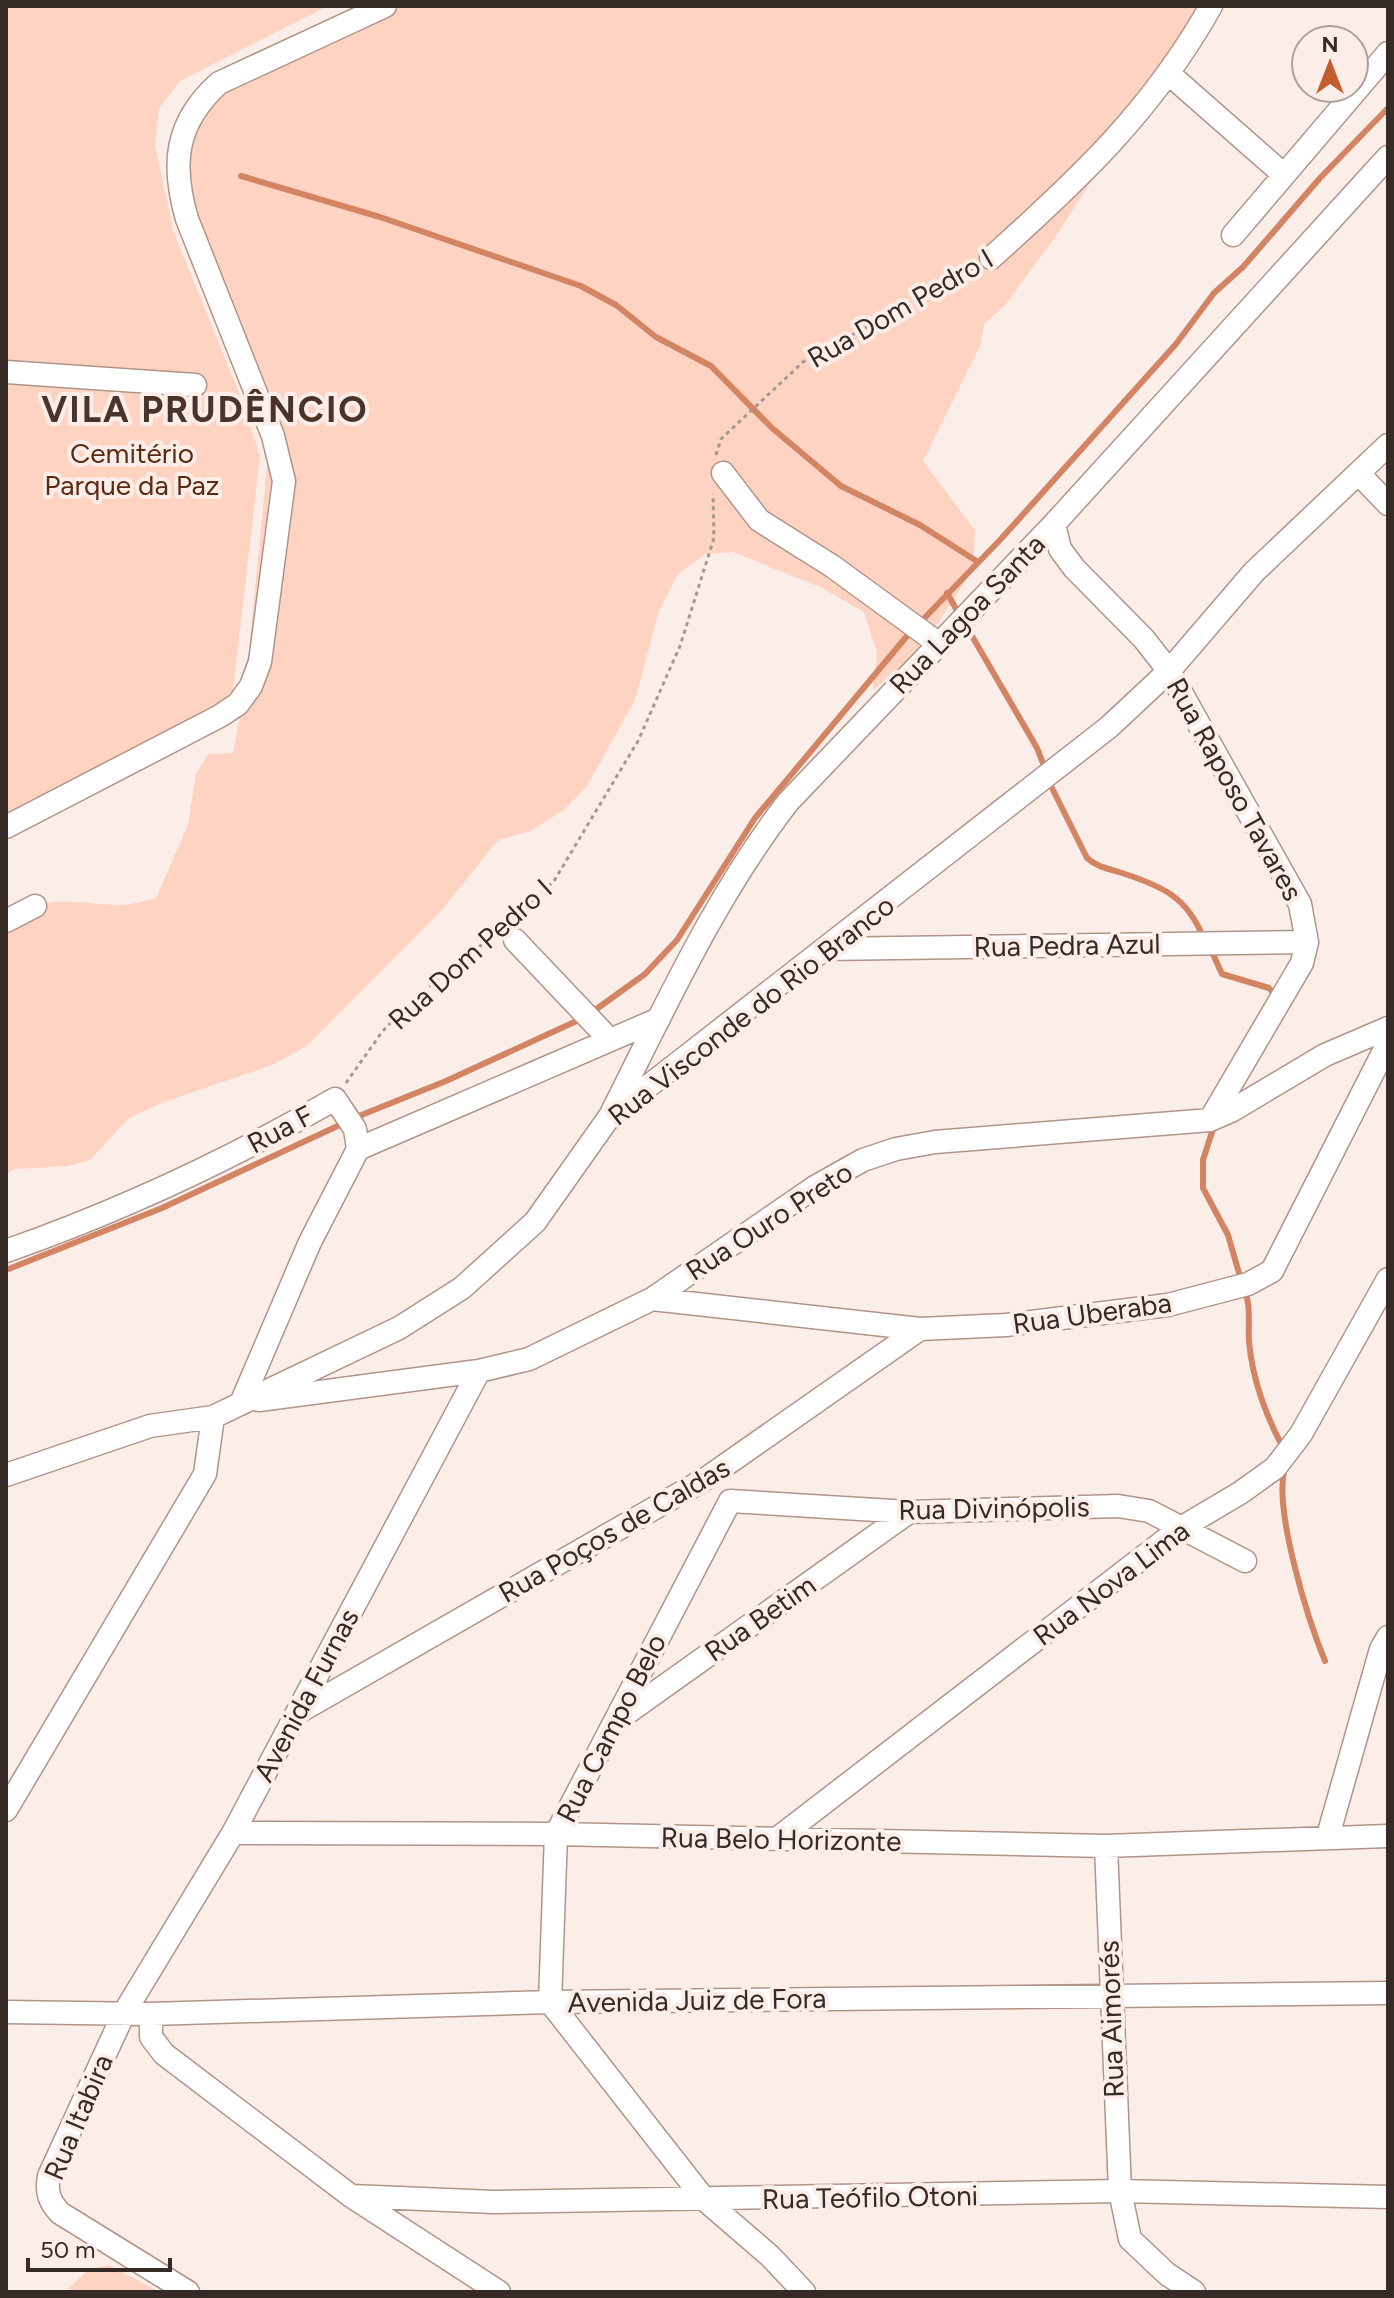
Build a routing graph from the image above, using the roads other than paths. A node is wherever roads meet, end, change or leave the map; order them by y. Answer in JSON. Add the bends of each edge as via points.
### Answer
{"nodes":[{"id":1,"x":385,"y":6,"type":"edge"},
{"id":2,"x":1211,"y":6,"type":"edge"},
{"id":3,"x":1388,"y":53,"type":"edge"},
{"id":4,"x":1168,"y":73,"type":"junction"},
{"id":5,"x":1388,"y":157,"type":"edge"},
{"id":6,"x":1284,"y":175,"type":"junction"},
{"id":7,"x":1233,"y":235,"type":"dead end"},
{"id":8,"x":991,"y":258,"type":"road end"},
{"id":9,"x":6,"y":372,"type":"edge"},
{"id":10,"x":195,"y":385,"type":"dead end"},
{"id":11,"x":1388,"y":445,"type":"edge"},
{"id":12,"x":1360,"y":475,"type":"junction"},
{"id":13,"x":717,"y":476,"type":"road end"},
{"id":14,"x":1388,"y":504,"type":"edge"},
{"id":15,"x":1054,"y":524,"type":"junction"},
{"id":16,"x":939,"y":644,"type":"junction"},
{"id":17,"x":1169,"y":671,"type":"junction"},
{"id":18,"x":6,"y":827,"type":"edge"},
{"id":19,"x":35,"y":906,"type":"dead end"},
{"id":20,"x":6,"y":921,"type":"edge"},
{"id":21,"x":506,"y":933,"type":"road end"},
{"id":22,"x":1307,"y":942,"type":"junction"},
{"id":23,"x":827,"y":949,"type":"junction"},
{"id":24,"x":659,"y":1019,"type":"junction"},
{"id":25,"x":1388,"y":1028,"type":"edge"},
{"id":26,"x":608,"y":1038,"type":"junction"},
{"id":27,"x":1388,"y":1043,"type":"edge"},
{"id":28,"x":610,"y":1116,"type":"junction"},
{"id":29,"x":1210,"y":1120,"type":"junction"},
{"id":30,"x":358,"y":1149,"type":"junction"},
{"id":31,"x":6,"y":1251,"type":"edge"},
{"id":32,"x":1388,"y":1279,"type":"edge"},
{"id":33,"x":652,"y":1299,"type":"junction"},
{"id":34,"x":920,"y":1329,"type":"junction"},
{"id":35,"x":479,"y":1371,"type":"junction"},
{"id":36,"x":242,"y":1401,"type":"junction"},
{"id":37,"x":213,"y":1417,"type":"junction"},
{"id":38,"x":8,"y":1477,"type":"edge"},
{"id":39,"x":707,"y":1478,"type":"junction"},
{"id":40,"x":730,"y":1501,"type":"junction"},
{"id":41,"x":909,"y":1512,"type":"junction"},
{"id":42,"x":1181,"y":1528,"type":"junction"},
{"id":43,"x":1245,"y":1561,"type":"dead end"},
{"id":44,"x":1388,"y":1637,"type":"edge"},
{"id":45,"x":296,"y":1713,"type":"junction"},
{"id":46,"x":611,"y":1724,"type":"junction"},
{"id":47,"x":6,"y":1810,"type":"edge"},
{"id":48,"x":233,"y":1833,"type":"junction"},
{"id":49,"x":556,"y":1834,"type":"junction"},
{"id":50,"x":1328,"y":1836,"type":"junction"},
{"id":51,"x":1388,"y":1836,"type":"edge"},
{"id":52,"x":778,"y":1838,"type":"junction"},
{"id":53,"x":1106,"y":1846,"type":"junction"},
{"id":54,"x":1388,"y":1993,"type":"edge"},
{"id":55,"x":1109,"y":1995,"type":"junction"},
{"id":56,"x":550,"y":2002,"type":"junction"},
{"id":57,"x":6,"y":2012,"type":"edge"},
{"id":58,"x":124,"y":2013,"type":"junction"},
{"id":59,"x":151,"y":2014,"type":"junction"},
{"id":60,"x":1120,"y":2191,"type":"junction"},
{"id":61,"x":351,"y":2196,"type":"junction"},
{"id":62,"x":1388,"y":2197,"type":"edge"},
{"id":63,"x":705,"y":2200,"type":"junction"},
{"id":64,"x":188,"y":2292,"type":"edge"},
{"id":65,"x":499,"y":2292,"type":"edge"},
{"id":66,"x":804,"y":2292,"type":"edge"},
{"id":67,"x":1194,"y":2292,"type":"edge"}],
"edges":[{"from":1,"to":18,"type":"street","via":[[219,83],[199,102],[183,130],[178,158],[183,205],[273,436],[284,481],[265,634],[251,686],[220,716]]},
{"from":2,"to":4,"type":"street","name":"Rua Dom Pedro I"},
{"from":3,"to":6,"type":"street"},
{"from":4,"to":6,"type":"street"},
{"from":4,"to":8,"type":"street","name":"Rua Dom Pedro I","via":[[1126,130]]},
{"from":5,"to":15,"type":"street","name":"Rua Lagoa Santa"},
{"from":6,"to":7,"type":"street"},
{"from":9,"to":10,"type":"street"},
{"from":11,"to":12,"type":"street","name":"Rua Visconde do Rio Branco"},
{"from":12,"to":14,"type":"street"},
{"from":12,"to":17,"type":"street","name":"Rua Visconde do Rio Branco","via":[[1254,572]]},
{"from":13,"to":16,"type":"street","via":[[759,520]]},
{"from":15,"to":16,"type":"street","name":"Rua Lagoa Santa"},
{"from":15,"to":17,"type":"street","name":"Rua Raposo Tavares","via":[[1060,549],[1074,568]]},
{"from":16,"to":24,"type":"street","name":"Rua Lagoa Santa","via":[[763,834]]},
{"from":17,"to":22,"type":"street","name":"Rua Raposo Tavares","via":[[1300,904]]},
{"from":17,"to":23,"type":"street","name":"Rua Visconde do Rio Branco","via":[[1109,727]]},
{"from":19,"to":20,"type":"street"},
{"from":21,"to":26,"type":"street"},
{"from":22,"to":23,"type":"street","name":"Rua Pedra Azul"},
{"from":22,"to":29,"type":"street","via":[[1292,983]]},
{"from":23,"to":28,"type":"street","name":"Rua Visconde do Rio Branco"},
{"from":24,"to":26,"type":"street"},
{"from":24,"to":28,"type":"street","name":"Rua Lagoa Santa"},
{"from":25,"to":29,"type":"street","name":"Rua Ouro Preto","via":[[1325,1055]]},
{"from":26,"to":30,"type":"street"},
{"from":27,"to":34,"type":"street","name":"Rua Uberaba","via":[[1264,1278],[1168,1305],[1006,1325]]},
{"from":28,"to":36,"type":"street","name":"Rua Visconde do Rio Branco","via":[[535,1222],[462,1288],[399,1328]]},
{"from":29,"to":33,"type":"street","name":"Rua Ouro Preto","via":[[896,1149],[863,1160],[815,1187]]},
{"from":30,"to":31,"type":"street","name":"Rua F","via":[[355,1129],[335,1099],[262,1141]]},
{"from":30,"to":36,"type":"street","via":[[310,1242]]},
{"from":32,"to":42,"type":"street","name":"Rua Nova Lima","via":[[1301,1434],[1275,1468]]},
{"from":33,"to":34,"type":"street","name":"Rua Uberaba"},
{"from":33,"to":35,"type":"street","name":"Rua Ouro Preto","via":[[568,1343]]},
{"from":34,"to":39,"type":"street","name":"Rua Poços de Caldas"},
{"from":35,"to":36,"type":"street","name":"Rua Ouro Preto"},
{"from":35,"to":45,"type":"street","name":"Avenida Furnas"},
{"from":36,"to":37,"type":"street","name":"Rua Visconde do Rio Branco"},
{"from":37,"to":38,"type":"street","name":"Rua Visconde do Rio Branco","via":[[150,1426]]},
{"from":37,"to":47,"type":"street","via":[[205,1474]]},
{"from":39,"to":40,"type":"street"},
{"from":39,"to":45,"type":"street","name":"Rua Poços de Caldas"},
{"from":40,"to":41,"type":"street","name":"Rua Divinópolis"},
{"from":40,"to":46,"type":"street","name":"Rua Campo Belo"},
{"from":41,"to":42,"type":"street","name":"Rua Divinópolis","via":[[1118,1506],[1149,1511]]},
{"from":41,"to":46,"type":"street","name":"Rua Betim"},
{"from":42,"to":43,"type":"street","name":"Rua Divinópolis"},
{"from":42,"to":52,"type":"street","name":"Rua Nova Lima"},
{"from":44,"to":50,"type":"street"},
{"from":45,"to":48,"type":"street","name":"Avenida Furnas"},
{"from":46,"to":49,"type":"street","name":"Rua Campo Belo"},
{"from":48,"to":49,"type":"street","name":"Rua Belo Horizonte"},
{"from":48,"to":58,"type":"street","name":"Avenida Furnas"},
{"from":49,"to":52,"type":"street","name":"Rua Belo Horizonte"},
{"from":49,"to":56,"type":"street","name":"Rua Campo Belo"},
{"from":50,"to":51,"type":"street","name":"Rua Belo Horizonte"},
{"from":50,"to":53,"type":"street","name":"Rua Belo Horizonte"},
{"from":52,"to":53,"type":"street","name":"Rua Belo Horizonte"},
{"from":53,"to":55,"type":"street","name":"Rua Aimorés"},
{"from":54,"to":55,"type":"street","name":"Avenida Juiz de Fora"},
{"from":55,"to":56,"type":"street","name":"Avenida Juiz de Fora"},
{"from":55,"to":60,"type":"street","name":"Rua Aimorés"},
{"from":56,"to":59,"type":"street","name":"Avenida Juiz de Fora"},
{"from":56,"to":63,"type":"street"},
{"from":57,"to":58,"type":"street","name":"Avenida Juiz de Fora"},
{"from":58,"to":59,"type":"street","name":"Avenida Juiz de Fora"},
{"from":58,"to":64,"type":"street","name":"Rua Itabira","via":[[47,2189],[60,2213]]},
{"from":59,"to":61,"type":"street","via":[[151,2037],[164,2054]]},
{"from":60,"to":62,"type":"street","name":"Rua Teófilo Otoni"},
{"from":60,"to":63,"type":"street","name":"Rua Teófilo Otoni"},
{"from":60,"to":67,"type":"street","name":"Rua Aimorés","via":[[1130,2239]]},
{"from":61,"to":63,"type":"street","name":"Rua Teófilo Otoni","via":[[494,2202]]},
{"from":61,"to":65,"type":"street"},
{"from":63,"to":66,"type":"street"}]}
